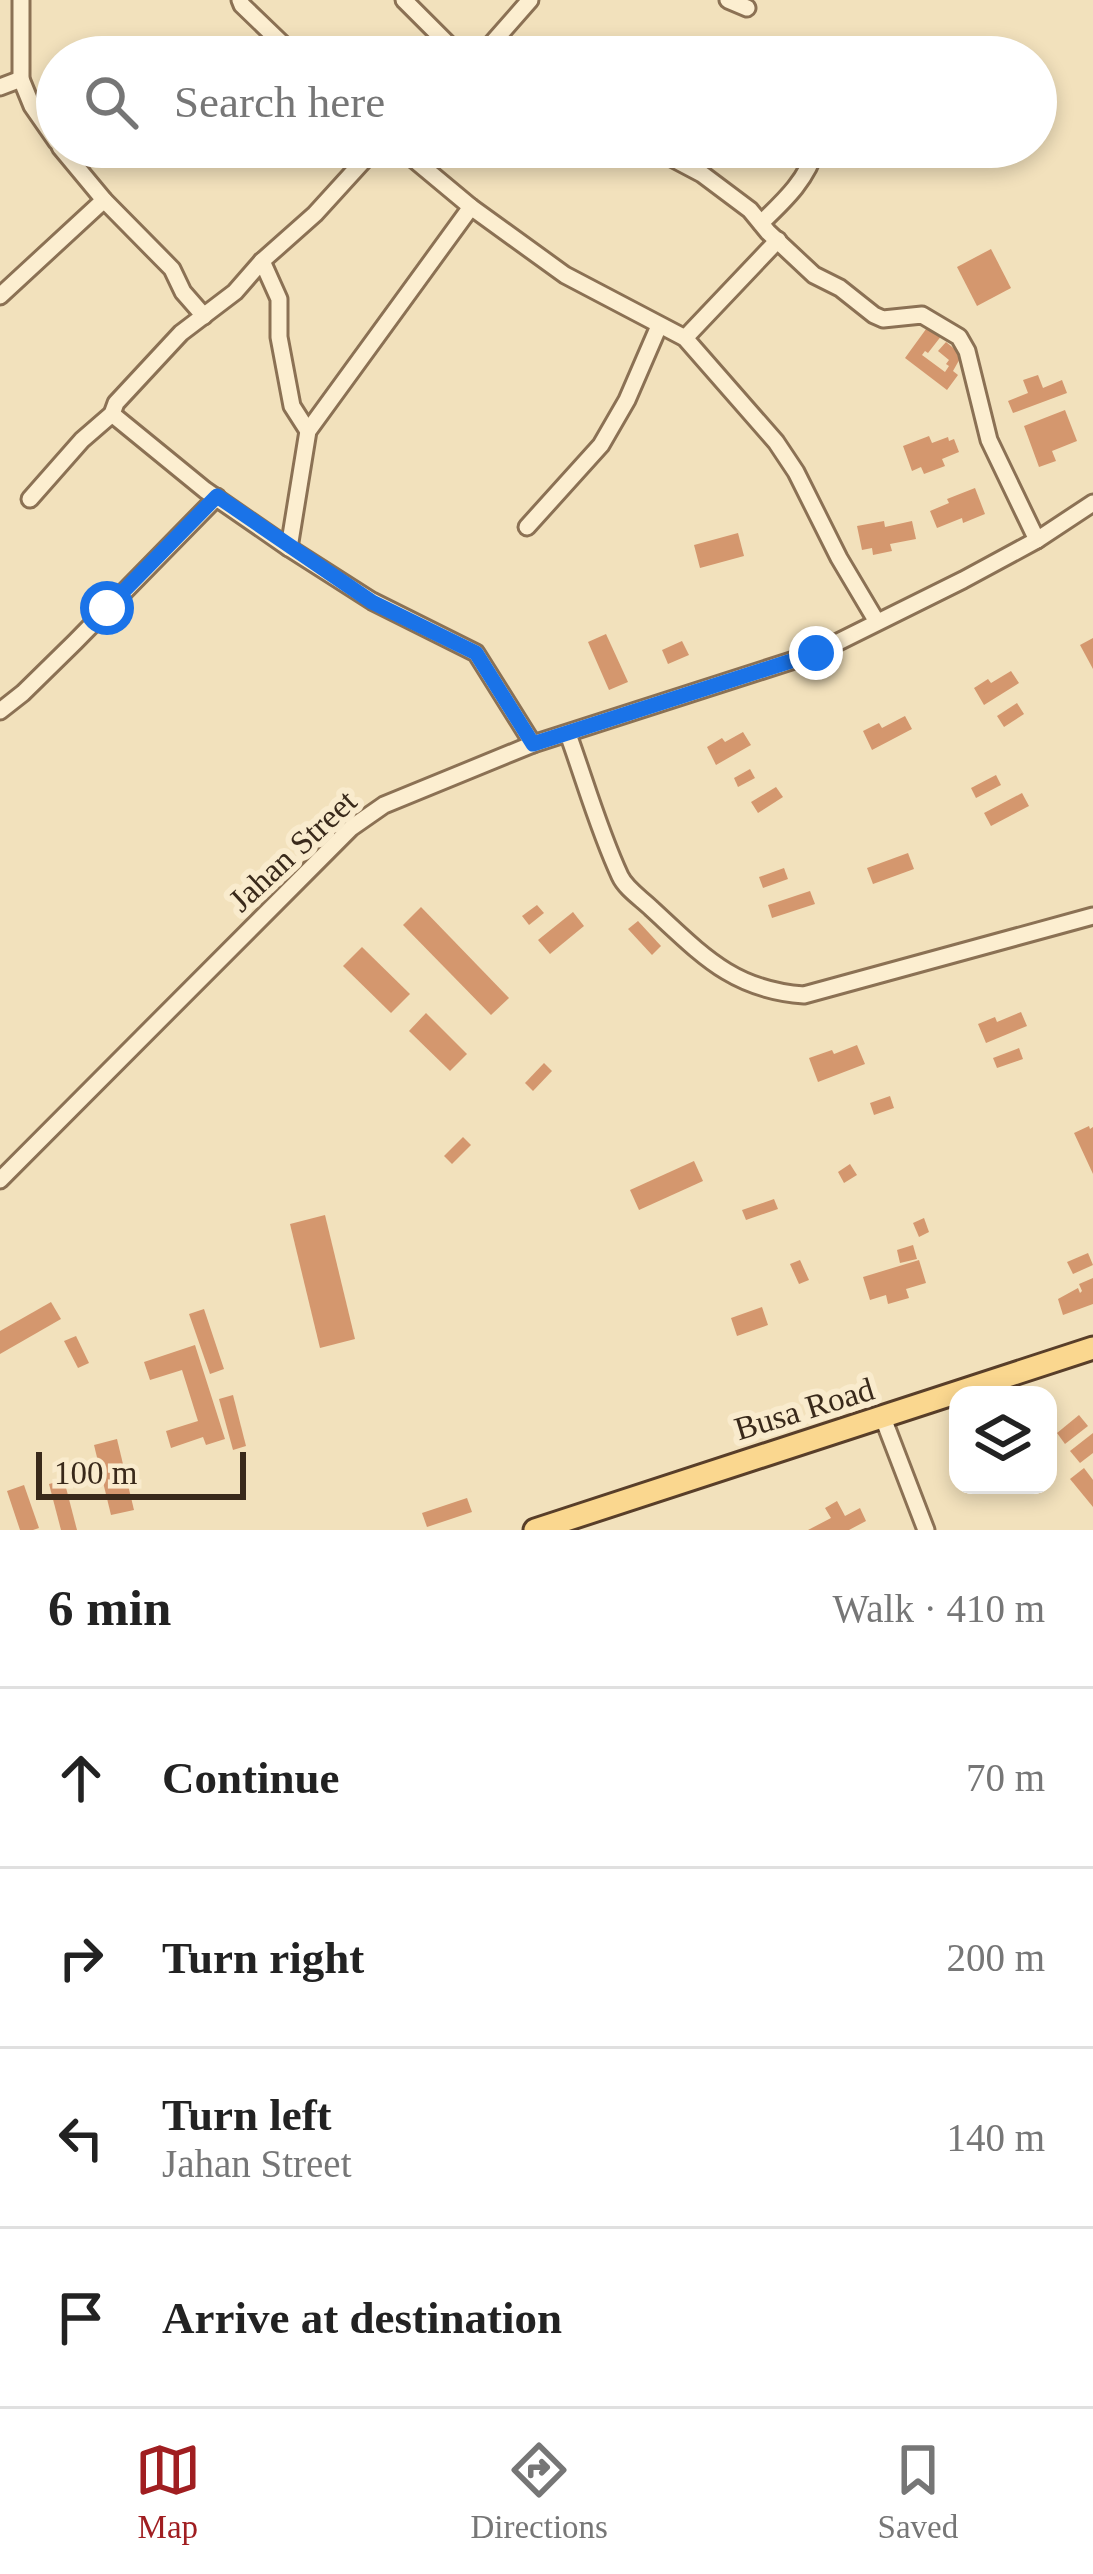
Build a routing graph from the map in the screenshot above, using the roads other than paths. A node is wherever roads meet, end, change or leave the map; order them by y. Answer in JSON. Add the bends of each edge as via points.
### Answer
{"nodes":[{"id":1,"x":21,"y":0,"type":"edge"},
{"id":2,"x":404,"y":0,"type":"edge"},
{"id":3,"x":530,"y":0,"type":"edge"},
{"id":4,"x":728,"y":0,"type":"edge"},
{"id":5,"x":242,"y":2,"type":"edge"},
{"id":6,"x":747,"y":8,"type":"dead end"},
{"id":7,"x":275,"y":36,"type":"edge"},
{"id":8,"x":439,"y":36,"type":"edge"},
{"id":9,"x":498,"y":36,"type":"edge"},
{"id":10,"x":21,"y":80,"type":"junction"},
{"id":11,"x":0,"y":87,"type":"edge"},
{"id":12,"x":36,"y":112,"type":"edge"},
{"id":13,"x":79,"y":168,"type":"edge"},
{"id":14,"x":357,"y":168,"type":"edge"},
{"id":15,"x":424,"y":168,"type":"edge"},
{"id":16,"x":691,"y":168,"type":"edge"},
{"id":17,"x":808,"y":168,"type":"edge"},
{"id":18,"x":104,"y":200,"type":"junction"},
{"id":19,"x":471,"y":207,"type":"junction"},
{"id":20,"x":761,"y":223,"type":"junction"},
{"id":21,"x":778,"y":240,"type":"junction"},
{"id":22,"x":262,"y":261,"type":"junction"},
{"id":23,"x":0,"y":296,"type":"edge"},
{"id":24,"x":204,"y":316,"type":"junction"},
{"id":25,"x":659,"y":326,"type":"junction"},
{"id":26,"x":685,"y":338,"type":"junction"},
{"id":27,"x":112,"y":414,"type":"junction"},
{"id":28,"x":308,"y":430,"type":"junction"},
{"id":29,"x":217,"y":496,"type":"junction"},
{"id":30,"x":31,"y":499,"type":"dead end"},
{"id":31,"x":1093,"y":503,"type":"edge"},
{"id":32,"x":526,"y":527,"type":"dead end"},
{"id":33,"x":1037,"y":540,"type":"junction"},
{"id":34,"x":290,"y":548,"type":"junction"},
{"id":35,"x":877,"y":622,"type":"junction"},
{"id":36,"x":0,"y":710,"type":"edge"},
{"id":37,"x":568,"y":734,"type":"junction"},
{"id":38,"x":533,"y":744,"type":"junction"},
{"id":39,"x":1093,"y":916,"type":"edge"},
{"id":40,"x":0,"y":1180,"type":"edge"},
{"id":41,"x":1093,"y":1348,"type":"edge"},
{"id":42,"x":884,"y":1418,"type":"junction"},
{"id":43,"x":535,"y":1530,"type":"edge"},
{"id":44,"x":926,"y":1530,"type":"edge"}],
"edges":[{"from":1,"to":10,"type":"street"},
{"from":2,"to":8,"type":"street"},
{"from":3,"to":9,"type":"street"},
{"from":4,"to":6,"type":"street"},
{"from":5,"to":7,"type":"street"},
{"from":10,"to":11,"type":"street"},
{"from":10,"to":12,"type":"street"},
{"from":13,"to":18,"type":"street"},
{"from":14,"to":22,"type":"street"},
{"from":15,"to":19,"type":"street"},
{"from":16,"to":20,"type":"street"},
{"from":17,"to":20,"type":"street"},
{"from":18,"to":23,"type":"street"},
{"from":18,"to":24,"type":"street","via":[[172,269]]},
{"from":19,"to":25,"type":"street","via":[[565,275]]},
{"from":19,"to":28,"type":"street"},
{"from":20,"to":21,"type":"street"},
{"from":21,"to":26,"type":"street"},
{"from":21,"to":33,"type":"street","via":[[874,315],[922,315],[959,337],[989,440]]},
{"from":22,"to":24,"type":"street"},
{"from":22,"to":28,"type":"street","via":[[279,299],[292,406]]},
{"from":24,"to":27,"type":"street","via":[[143,372]]},
{"from":25,"to":26,"type":"street"},
{"from":25,"to":32,"type":"street","via":[[601,445]]},
{"from":26,"to":35,"type":"street","via":[[776,442]]},
{"from":27,"to":29,"type":"street"},
{"from":27,"to":30,"type":"street"},
{"from":28,"to":34,"type":"street"},
{"from":29,"to":34,"type":"street"},
{"from":29,"to":36,"type":"street"},
{"from":31,"to":33,"type":"street","name":"Jahan Street"},
{"from":33,"to":35,"type":"street","name":"Jahan Street"},
{"from":34,"to":38,"type":"street","via":[[372,602],[476,653]]},
{"from":35,"to":37,"type":"street","name":"Jahan Street","via":[[816,653]]},
{"from":37,"to":38,"type":"street","name":"Jahan Street"},
{"from":37,"to":39,"type":"street","via":[[622,881],[694,948],[754,987],[804,995]]},
{"from":38,"to":40,"type":"street","name":"Jahan Street","via":[[384,805],[350,828]]},
{"from":41,"to":42,"type":"main road","name":"Busa Road"},
{"from":42,"to":43,"type":"main road","name":"Busa Road"},
{"from":42,"to":44,"type":"street"}]}
